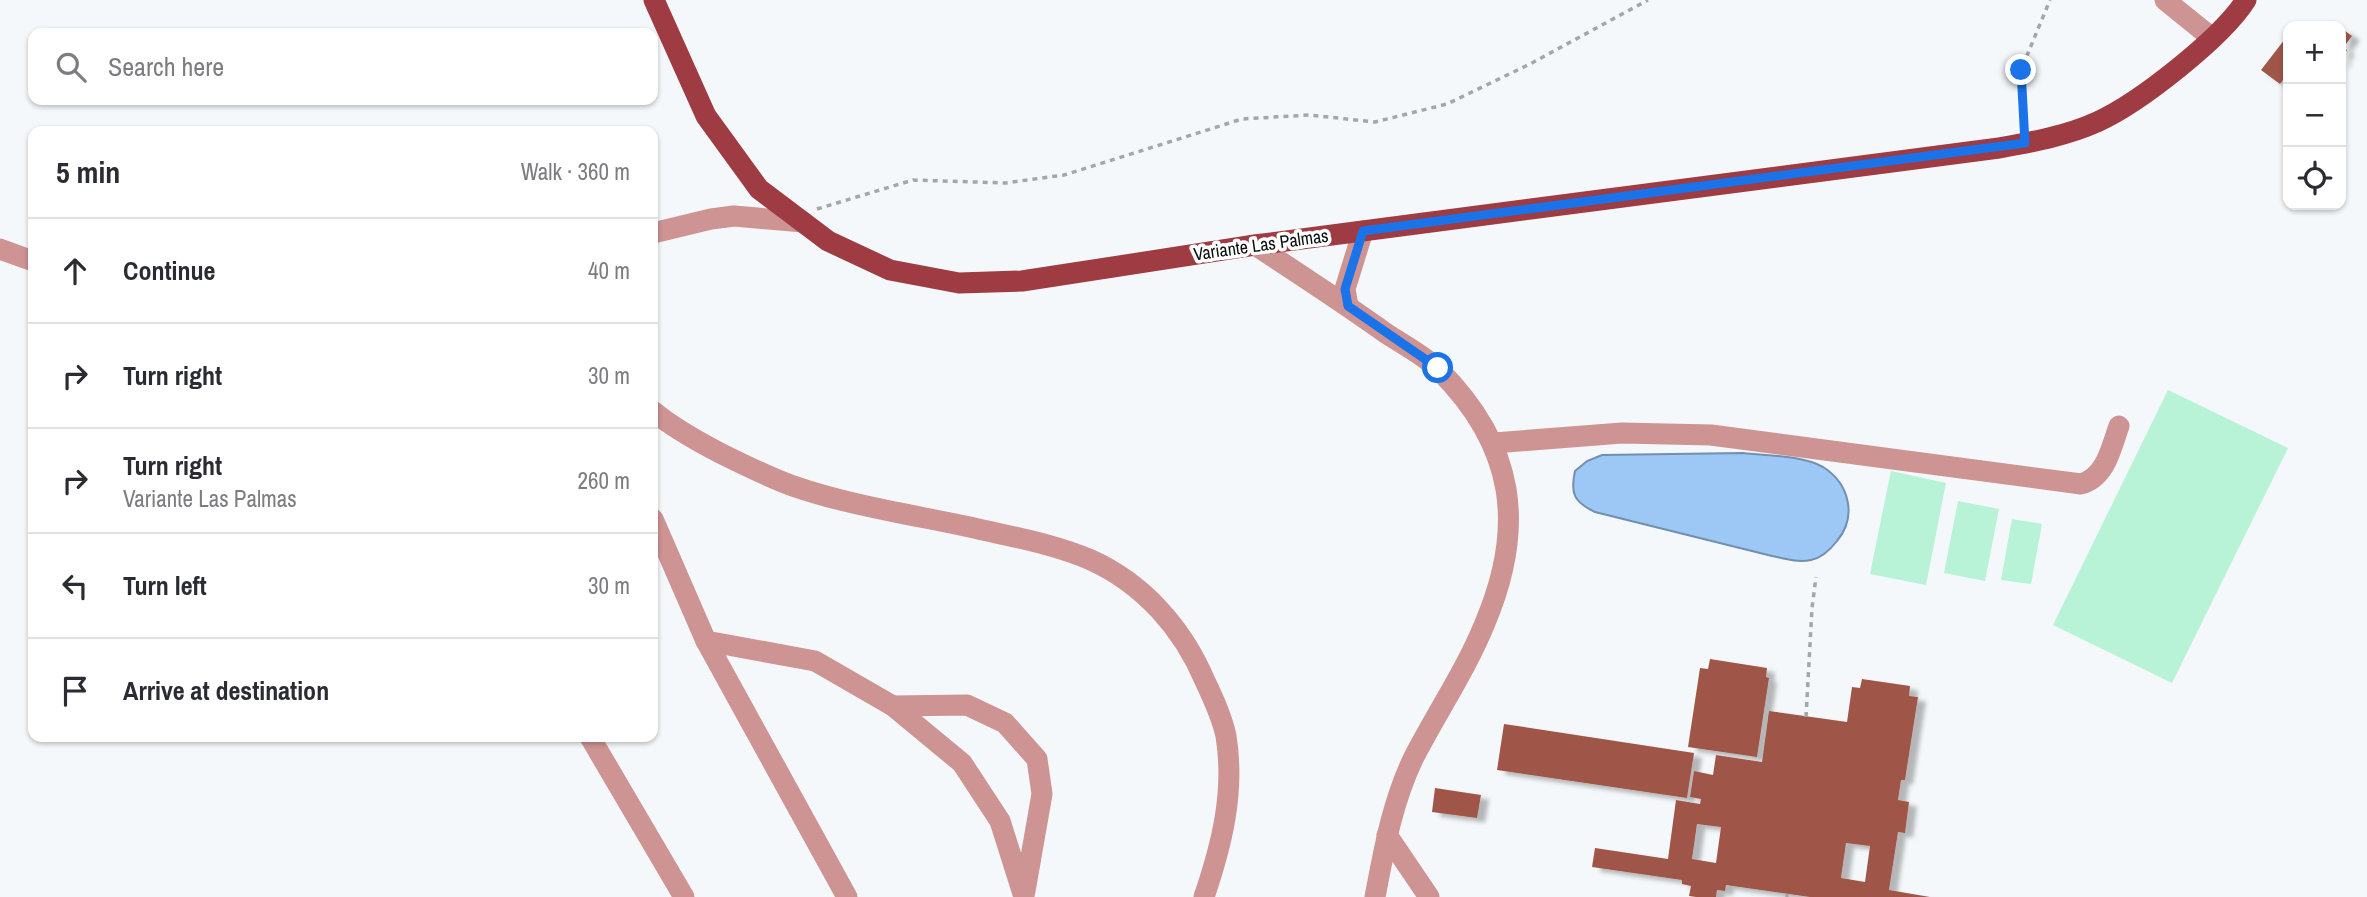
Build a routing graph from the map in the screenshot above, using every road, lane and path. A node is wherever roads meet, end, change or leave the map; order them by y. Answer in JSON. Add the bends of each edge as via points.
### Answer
{"nodes":[{"id":1,"x":654,"y":0,"type":"edge"},
{"id":2,"x":1648,"y":0,"type":"edge"},
{"id":3,"x":2050,"y":0,"type":"edge"},
{"id":4,"x":2165,"y":0,"type":"edge"},
{"id":5,"x":2186,"y":0,"type":"edge"},
{"id":6,"x":2246,"y":0,"type":"edge"},
{"id":7,"x":2218,"y":32,"type":"junction"},
{"id":8,"x":2025,"y":143,"type":"junction"},
{"id":9,"x":759,"y":189,"type":"junction"},
{"id":10,"x":734,"y":215,"type":"junction"},
{"id":11,"x":799,"y":219,"type":"junction"},
{"id":12,"x":1363,"y":231,"type":"junction"},
{"id":13,"x":658,"y":232,"type":"edge"},
{"id":14,"x":1255,"y":244,"type":"junction"},
{"id":15,"x":0,"y":249,"type":"edge"},
{"id":16,"x":28,"y":259,"type":"edge"},
{"id":17,"x":1348,"y":306,"type":"junction"},
{"id":18,"x":658,"y":422,"type":"edge"},
{"id":19,"x":2119,"y":426,"type":"dead end"},
{"id":20,"x":1494,"y":443,"type":"junction"},
{"id":21,"x":658,"y":531,"type":"edge"},
{"id":22,"x":1816,"y":577,"type":"dead end"},
{"id":23,"x":706,"y":641,"type":"junction"},
{"id":24,"x":892,"y":706,"type":"junction"},
{"id":25,"x":1807,"y":717,"type":"dead end"},
{"id":26,"x":593,"y":742,"type":"edge"},
{"id":27,"x":1387,"y":835,"type":"junction"},
{"id":28,"x":684,"y":897,"type":"edge"},
{"id":29,"x":847,"y":897,"type":"edge"},
{"id":30,"x":1024,"y":897,"type":"edge"},
{"id":31,"x":1204,"y":897,"type":"edge"},
{"id":32,"x":1375,"y":897,"type":"edge"},
{"id":33,"x":1429,"y":897,"type":"edge"}],
"edges":[{"from":1,"to":9,"type":"main road","name":"Variante Las Palmas","via":[[706,116]]},
{"from":2,"to":11,"type":"path","via":[[1447,104],[1375,122],[1309,115],[1242,119],[1064,175],[1005,183],[913,180]]},
{"from":3,"to":8,"type":"path","via":[[2021,70]]},
{"from":4,"to":7,"type":"street"},
{"from":5,"to":7,"type":"street"},
{"from":6,"to":7,"type":"main road","name":"Variante Las Palmas"},
{"from":7,"to":8,"type":"main road","name":"Variante Las Palmas","via":[[2137,99],[2098,121]]},
{"from":8,"to":12,"type":"main road","name":"Variante Las Palmas"},
{"from":9,"to":10,"type":"street"},
{"from":9,"to":11,"type":"main road","name":"Variante Las Palmas"},
{"from":10,"to":11,"type":"street"},
{"from":10,"to":13,"type":"street"},
{"from":11,"to":14,"type":"main road","name":"Variante Las Palmas","via":[[828,241],[890,270],[959,284],[1022,281]]},
{"from":12,"to":14,"type":"main road","name":"Variante Las Palmas"},
{"from":12,"to":17,"type":"street","via":[[1345,289]]},
{"from":14,"to":17,"type":"street"},
{"from":15,"to":16,"type":"street"},
{"from":17,"to":20,"type":"street","via":[[1438,368]]},
{"from":18,"to":31,"type":"street","via":[[792,486],[1045,544],[1093,561],[1162,611],[1197,662],[1226,734],[1228,806],[1221,847]]},
{"from":19,"to":20,"type":"street","via":[[2099,474],[2081,484],[1711,435],[1622,433]]},
{"from":20,"to":27,"type":"street","via":[[1506,487],[1510,532],[1500,583],[1485,625],[1413,761]]},
{"from":21,"to":23,"type":"street"},
{"from":22,"to":25,"type":"path"},
{"from":23,"to":24,"type":"street","via":[[815,661]]},
{"from":23,"to":29,"type":"street"},
{"from":24,"to":30,"type":"street","via":[[962,763],[1000,821]]},
{"from":24,"to":30,"type":"street","via":[[967,705],[1005,723],[1037,759],[1042,794]]},
{"from":26,"to":28,"type":"street"},
{"from":27,"to":32,"type":"street"},
{"from":27,"to":33,"type":"street"}]}
